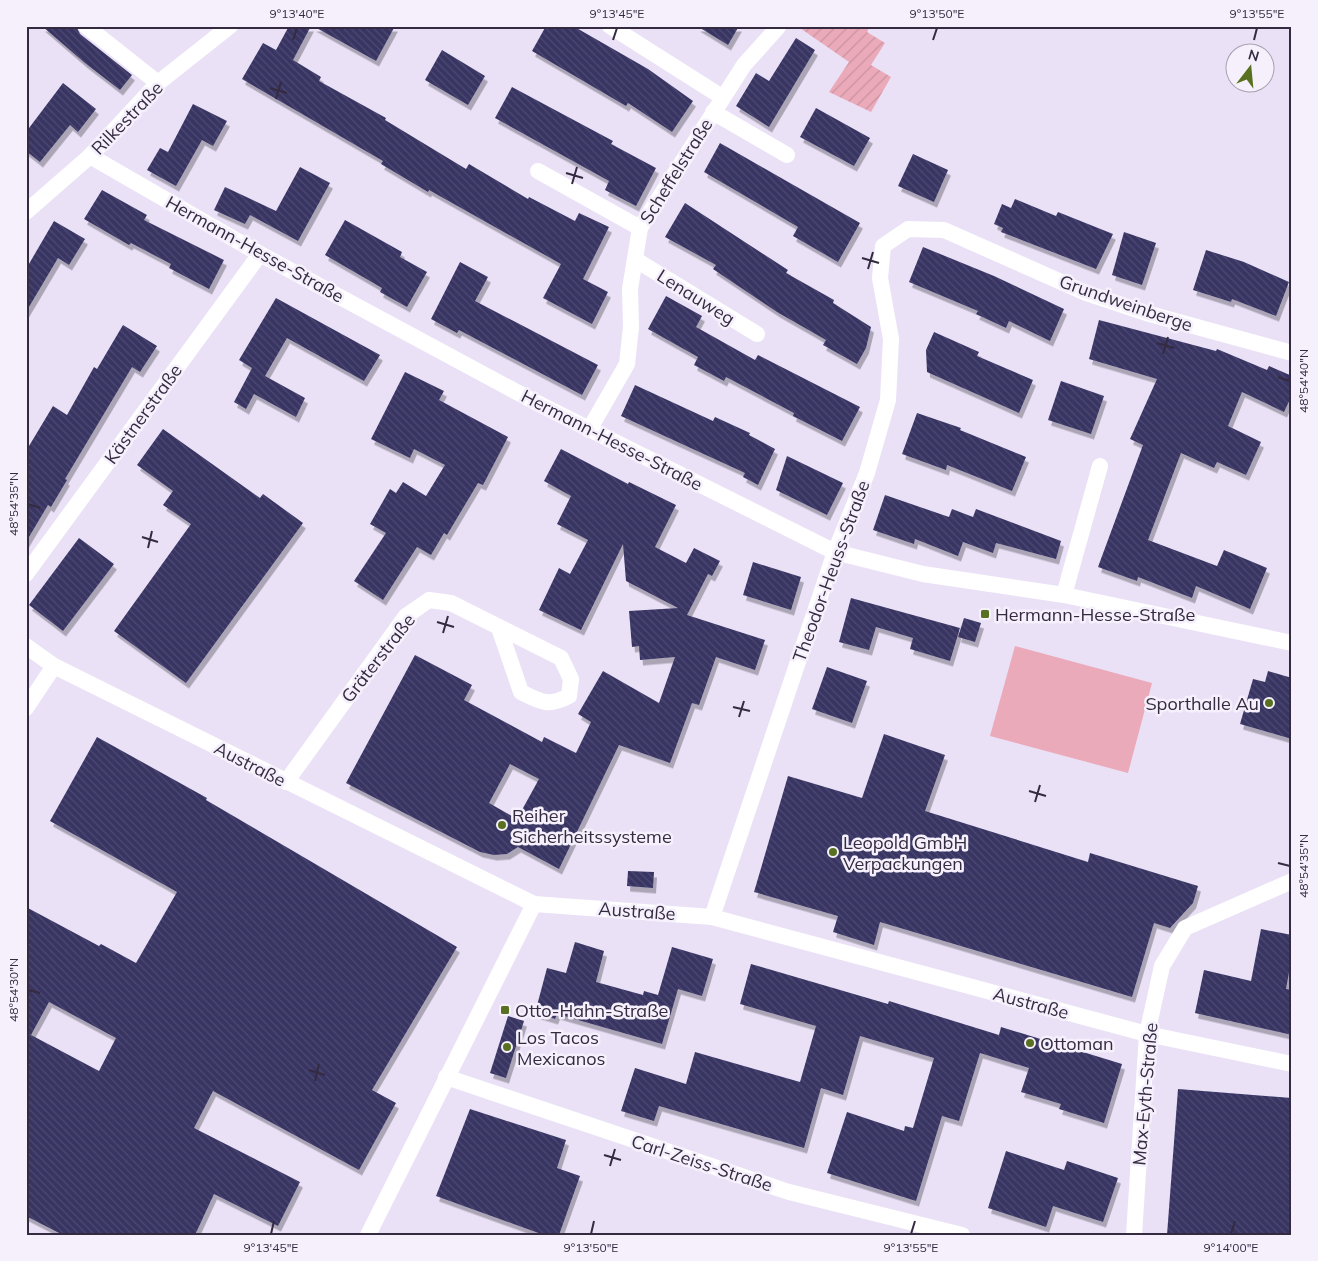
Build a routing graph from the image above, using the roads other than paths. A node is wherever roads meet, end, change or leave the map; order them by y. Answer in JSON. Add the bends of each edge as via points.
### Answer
{"nodes":[{"id":1,"x":86,"y":26,"type":"edge"},
{"id":2,"x":230,"y":26,"type":"edge"},
{"id":3,"x":610,"y":26,"type":"edge"},
{"id":4,"x":778,"y":27,"type":"edge"},
{"id":5,"x":158,"y":84,"type":"junction"},
{"id":6,"x":722,"y":97,"type":"junction"},
{"id":7,"x":713,"y":112,"type":"junction"},
{"id":8,"x":787,"y":155,"type":"dead end"},
{"id":9,"x":90,"y":156,"type":"junction"},
{"id":10,"x":538,"y":171,"type":"dead end"},
{"id":11,"x":26,"y":212,"type":"edge"},
{"id":12,"x":640,"y":228,"type":"junction"},
{"id":13,"x":908,"y":229,"type":"joint"},
{"id":14,"x":260,"y":254,"type":"junction"},
{"id":15,"x":636,"y":260,"type":"junction"},
{"id":16,"x":757,"y":334,"type":"dead end"},
{"id":17,"x":1292,"y":354,"type":"edge"},
{"id":18,"x":589,"y":430,"type":"junction"},
{"id":19,"x":1100,"y":466,"type":"dead end"},
{"id":20,"x":835,"y":552,"type":"junction"},
{"id":21,"x":26,"y":574,"type":"edge"},
{"id":22,"x":1064,"y":595,"type":"junction"},
{"id":23,"x":499,"y":628,"type":"junction"},
{"id":24,"x":1292,"y":643,"type":"edge"},
{"id":25,"x":26,"y":646,"type":"edge"},
{"id":26,"x":54,"y":666,"type":"junction"},
{"id":27,"x":26,"y":708,"type":"edge"},
{"id":28,"x":286,"y":782,"type":"junction"},
{"id":29,"x":1292,"y":881,"type":"edge"},
{"id":30,"x":534,"y":904,"type":"junction"},
{"id":31,"x":712,"y":917,"type":"junction"},
{"id":32,"x":1147,"y":1034,"type":"junction"},
{"id":33,"x":1292,"y":1064,"type":"edge"},
{"id":34,"x":446,"y":1077,"type":"junction"},
{"id":35,"x":368,"y":1235,"type":"edge"},
{"id":36,"x":962,"y":1235,"type":"edge"},
{"id":37,"x":1134,"y":1235,"type":"edge"}],
"edges":[{"from":1,"to":5,"type":"street"},
{"from":2,"to":5,"type":"street","name":"Rilkestraße"},
{"from":3,"to":6,"type":"street"},
{"from":4,"to":6,"type":"street","name":"Scheffelstraße"},
{"from":5,"to":9,"type":"street","name":"Rilkestraße"},
{"from":6,"to":7,"type":"street","name":"Scheffelstraße"},
{"from":7,"to":8,"type":"street","name":"Scheffelstraße"},
{"from":7,"to":12,"type":"street","name":"Scheffelstraße"},
{"from":9,"to":11,"type":"street","name":"Rilkestraße"},
{"from":9,"to":14,"type":"street","name":"Hermann-Hesse-Straße"},
{"from":10,"to":12,"type":"street"},
{"from":12,"to":15,"type":"street","name":"Scheffelstraße"},
{"from":13,"to":17,"type":"street","name":"Grundweinberge","via":[[944,230],[1086,293]]},
{"from":13,"to":20,"type":"street","name":"Theodor-Heuss-Straße","via":[[883,246],[880,278],[891,339],[888,400],[867,473]]},
{"from":14,"to":18,"type":"street","name":"Hermann-Hesse-Straße"},
{"from":14,"to":21,"type":"street","name":"Kästnerstraße"},
{"from":15,"to":16,"type":"street","name":"Lenauweg"},
{"from":15,"to":18,"type":"street","name":"Scheffelstraße","via":[[630,289],[631,327],[627,364]]},
{"from":18,"to":20,"type":"street","name":"Hermann-Hesse-Straße"},
{"from":19,"to":22,"type":"street"},
{"from":20,"to":22,"type":"street","name":"Hermann-Hesse-Straße","via":[[923,574]]},
{"from":20,"to":31,"type":"street","name":"Theodor-Heuss-Straße"},
{"from":22,"to":24,"type":"street","name":"Hermann-Hesse-Straße"},
{"from":23,"to":23,"type":"street","name":"Gräterstraße","via":[[561,658],[572,678],[568,696],[556,703],[542,702],[522,692]]},
{"from":23,"to":28,"type":"street","name":"Gräterstraße","via":[[451,603],[429,600],[406,616]]},
{"from":25,"to":26,"type":"street","name":"Austraße"},
{"from":26,"to":27,"type":"street"},
{"from":26,"to":28,"type":"street","name":"Austraße"},
{"from":28,"to":30,"type":"street","name":"Austraße"},
{"from":29,"to":32,"type":"street","name":"Max-Eyth-Straße","via":[[1185,928],[1162,966]]},
{"from":30,"to":31,"type":"street","name":"Austraße"},
{"from":30,"to":34,"type":"street"},
{"from":31,"to":32,"type":"street","name":"Austraße"},
{"from":32,"to":33,"type":"street","name":"Austraße"},
{"from":32,"to":37,"type":"street","name":"Max-Eyth-Straße"},
{"from":34,"to":35,"type":"street"},
{"from":34,"to":36,"type":"street","name":"Carl-Zeiss-Straße","via":[[789,1192]]}]}
